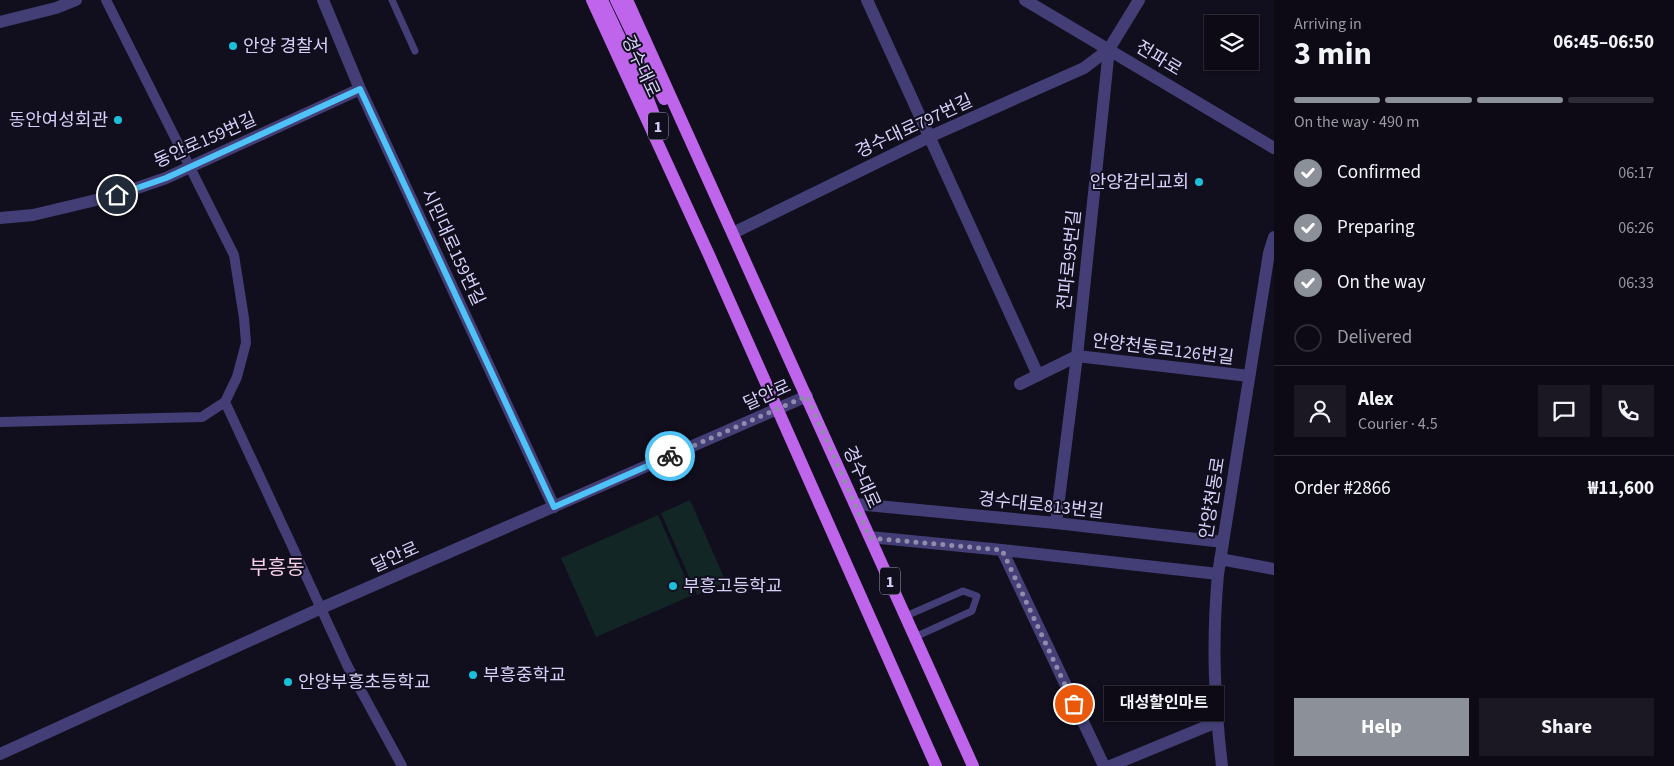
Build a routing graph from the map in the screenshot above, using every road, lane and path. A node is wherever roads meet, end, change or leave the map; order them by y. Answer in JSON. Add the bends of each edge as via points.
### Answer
{"nodes":[{"id":1,"x":76,"y":0,"type":"edge"},
{"id":2,"x":106,"y":0,"type":"edge"},
{"id":3,"x":323,"y":0,"type":"edge"},
{"id":4,"x":392,"y":0,"type":"edge"},
{"id":5,"x":592,"y":0,"type":"edge"},
{"id":6,"x":602,"y":0,"type":"edge"},
{"id":7,"x":616,"y":0,"type":"edge"},
{"id":8,"x":627,"y":0,"type":"edge"},
{"id":9,"x":867,"y":0,"type":"edge"},
{"id":10,"x":1025,"y":0,"type":"edge"},
{"id":11,"x":1139,"y":0,"type":"edge"},
{"id":12,"x":0,"y":22,"type":"edge"},
{"id":13,"x":1109,"y":49,"type":"junction"},
{"id":14,"x":416,"y":51,"type":"dead end"},
{"id":15,"x":360,"y":89,"type":"junction"},
{"id":16,"x":929,"y":137,"type":"junction"},
{"id":17,"x":1274,"y":148,"type":"edge"},
{"id":18,"x":190,"y":166,"type":"junction"},
{"id":19,"x":720,"y":202,"type":"junction"},
{"id":20,"x":0,"y":218,"type":"edge"},
{"id":21,"x":733,"y":233,"type":"junction"},
{"id":22,"x":1274,"y":238,"type":"edge"},
{"id":23,"x":709,"y":255,"type":"junction"},
{"id":24,"x":1077,"y":356,"type":"junction"},
{"id":25,"x":1038,"y":375,"type":"junction"},
{"id":26,"x":1248,"y":376,"type":"junction"},
{"id":27,"x":1020,"y":384,"type":"dead end"},
{"id":28,"x":807,"y":396,"type":"junction"},
{"id":29,"x":225,"y":402,"type":"junction"},
{"id":30,"x":778,"y":410,"type":"junction"},
{"id":31,"x":0,"y":422,"type":"edge"},
{"id":32,"x":856,"y":504,"type":"junction"},
{"id":33,"x":554,"y":507,"type":"junction"},
{"id":34,"x":1056,"y":523,"type":"junction"},
{"id":35,"x":870,"y":538,"type":"junction"},
{"id":36,"x":1223,"y":542,"type":"junction"},
{"id":37,"x":1002,"y":550,"type":"junction"},
{"id":38,"x":1220,"y":559,"type":"junction"},
{"id":39,"x":1274,"y":570,"type":"edge"},
{"id":40,"x":1218,"y":574,"type":"junction"},
{"id":41,"x":906,"y":616,"type":"junction"},
{"id":42,"x":915,"y":637,"type":"junction"},
{"id":43,"x":1217,"y":722,"type":"junction"},
{"id":44,"x":0,"y":754,"type":"edge"},
{"id":45,"x":402,"y":766,"type":"edge"},
{"id":46,"x":936,"y":766,"type":"edge"},
{"id":47,"x":973,"y":766,"type":"edge"},
{"id":48,"x":1104,"y":766,"type":"edge"},
{"id":49,"x":1110,"y":766,"type":"edge"},
{"id":50,"x":1222,"y":766,"type":"edge"}],
"edges":[{"from":1,"to":12,"type":"street"},
{"from":2,"to":18,"type":"street"},
{"from":3,"to":15,"type":"street","name":"시민대로159번길"},
{"from":4,"to":14,"type":"lane"},
{"from":5,"to":23,"type":"main road","name":"경수대로"},
{"from":6,"to":23,"type":"main road","name":"경수대로","number":"1","via":[[644,89]]},
{"from":7,"to":19,"type":"main road","name":"경수대로","number":"1","via":[[655,83]]},
{"from":8,"to":19,"type":"main road","name":"경수대로"},
{"from":9,"to":16,"type":"street"},
{"from":10,"to":13,"type":"street","name":"전파로"},
{"from":11,"to":13,"type":"street"},
{"from":13,"to":16,"type":"street","name":"경수대로797번길","via":[[1084,68]]},
{"from":13,"to":17,"type":"street","name":"전파로"},
{"from":13,"to":24,"type":"street","name":"전파로95번길"},
{"from":15,"to":18,"type":"street","name":"동안로159번길"},
{"from":15,"to":33,"type":"street","name":"시민대로159번길"},
{"from":16,"to":21,"type":"street","name":"경수대로797번길"},
{"from":16,"to":25,"type":"street"},
{"from":18,"to":20,"type":"street","name":"동안로159번길","via":[[117,195],[33,215]]},
{"from":18,"to":29,"type":"street","via":[[234,255],[239,286],[246,343],[237,377]]},
{"from":19,"to":21,"type":"main road","name":"경수대로","number":"1"},
{"from":21,"to":28,"type":"main road","name":"경수대로","number":"1"},
{"from":22,"to":26,"type":"street","name":"안양천동로"},
{"from":23,"to":30,"type":"main road","name":"경수대로","number":"1"},
{"from":24,"to":25,"type":"street","name":"안양천동로126번길"},
{"from":24,"to":26,"type":"street","name":"안양천동로126번길"},
{"from":24,"to":34,"type":"street","name":"전파로95번길"},
{"from":25,"to":27,"type":"street","name":"안양천동로126번길"},
{"from":26,"to":36,"type":"street","name":"안양천동로"},
{"from":28,"to":30,"type":"street","name":"달안로"},
{"from":28,"to":32,"type":"main road","name":"경수대로","number":"1"},
{"from":29,"to":31,"type":"street","via":[[202,417]]},
{"from":29,"to":45,"type":"street","bridge":true,"via":[[347,665]]},
{"from":30,"to":33,"type":"street","name":"달안로"},
{"from":30,"to":46,"type":"main road","name":"경수대로","number":"1"},
{"from":32,"to":34,"type":"street","name":"경수대로813번길"},
{"from":32,"to":35,"type":"main road","name":"경수대로","number":"1"},
{"from":33,"to":44,"type":"street","name":"달안로"},
{"from":34,"to":36,"type":"street","name":"경수대로813번길"},
{"from":35,"to":37,"type":"street"},
{"from":35,"to":41,"type":"main road","name":"경수대로","number":"1"},
{"from":36,"to":38,"type":"street","name":"안양천동로"},
{"from":37,"to":40,"type":"street"},
{"from":37,"to":48,"type":"street"},
{"from":38,"to":39,"type":"street"},
{"from":38,"to":40,"type":"street","name":"안양천동로"},
{"from":40,"to":43,"type":"street","name":"안양천동로","via":[[1214,620]]},
{"from":41,"to":42,"type":"main road","name":"경수대로","number":"1"},
{"from":41,"to":42,"type":"lane","via":[[963,591],[977,596],[972,611]]},
{"from":42,"to":47,"type":"main road","name":"경수대로","number":"1"},
{"from":43,"to":49,"type":"street"},
{"from":43,"to":50,"type":"street","name":"안양천동로"}]}
